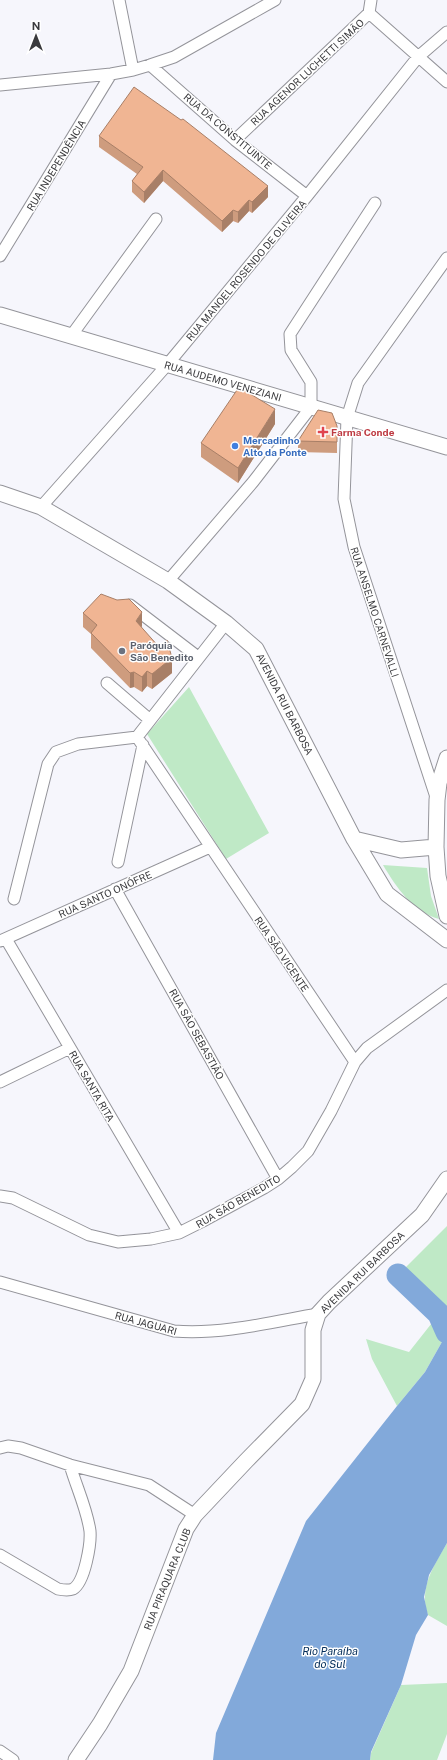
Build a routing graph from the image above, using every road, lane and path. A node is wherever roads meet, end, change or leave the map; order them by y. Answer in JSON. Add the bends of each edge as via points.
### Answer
{"nodes":[{"id":1,"x":119,"y":0,"type":"edge"},
{"id":2,"x":275,"y":0,"type":"edge"},
{"id":3,"x":371,"y":0,"type":"edge"},
{"id":4,"x":370,"y":13,"type":"junction"},
{"id":5,"x":447,"y":32,"type":"edge"},
{"id":6,"x":418,"y":57,"type":"junction"},
{"id":7,"x":150,"y":65,"type":"junction"},
{"id":8,"x":134,"y":70,"type":"junction"},
{"id":9,"x":111,"y":74,"type":"junction"},
{"id":10,"x":447,"y":82,"type":"edge"},
{"id":11,"x":0,"y":86,"type":"edge"},
{"id":12,"x":236,"y":140,"type":"junction"},
{"id":13,"x":307,"y":196,"type":"junction"},
{"id":14,"x":375,"y":204,"type":"dead end"},
{"id":15,"x":156,"y":219,"type":"dead end"},
{"id":16,"x":0,"y":256,"type":"edge"},
{"id":17,"x":447,"y":258,"type":"edge"},
{"id":18,"x":0,"y":315,"type":"edge"},
{"id":19,"x":71,"y":336,"type":"junction"},
{"id":20,"x":167,"y":365,"type":"junction"},
{"id":21,"x":311,"y":407,"type":"junction"},
{"id":22,"x":347,"y":418,"type":"junction"},
{"id":23,"x":447,"y":447,"type":"edge"},
{"id":24,"x":0,"y":493,"type":"edge"},
{"id":25,"x":41,"y":506,"type":"junction"},
{"id":26,"x":168,"y":581,"type":"junction"},
{"id":27,"x":125,"y":601,"type":"edge"},
{"id":28,"x":226,"y":623,"type":"junction"},
{"id":29,"x":198,"y":657,"type":"junction"},
{"id":30,"x":107,"y":682,"type":"dead end"},
{"id":31,"x":150,"y":720,"type":"junction"},
{"id":32,"x":140,"y":741,"type":"junction"},
{"id":33,"x":447,"y":758,"type":"edge"},
{"id":34,"x":443,"y":783,"type":"edge"},
{"id":35,"x":436,"y":800,"type":"junction"},
{"id":36,"x":354,"y":839,"type":"junction"},
{"id":37,"x":210,"y":846,"type":"junction"},
{"id":38,"x":436,"y":847,"type":"junction"},
{"id":39,"x":118,"y":862,"type":"dead end"},
{"id":40,"x":115,"y":889,"type":"junction"},
{"id":41,"x":444,"y":894,"type":"edge"},
{"id":42,"x":14,"y":899,"type":"dead end"},
{"id":43,"x":447,"y":916,"type":"edge"},
{"id":44,"x":3,"y":940,"type":"edge"},
{"id":45,"x":447,"y":940,"type":"edge"},
{"id":46,"x":447,"y":990,"type":"edge"},
{"id":47,"x":70,"y":1048,"type":"junction"},
{"id":48,"x":355,"y":1062,"type":"junction"},
{"id":49,"x":0,"y":1082,"type":"edge"},
{"id":50,"x":278,"y":1179,"type":"junction"},
{"id":51,"x":447,"y":1179,"type":"edge"},
{"id":52,"x":0,"y":1196,"type":"edge"},
{"id":53,"x":178,"y":1233,"type":"junction"},
{"id":54,"x":0,"y":1282,"type":"edge"},
{"id":55,"x":318,"y":1314,"type":"junction"},
{"id":56,"x":313,"y":1379,"type":"joint"},
{"id":57,"x":0,"y":1448,"type":"edge"},
{"id":58,"x":70,"y":1465,"type":"junction"},
{"id":59,"x":195,"y":1515,"type":"junction"},
{"id":60,"x":0,"y":1555,"type":"edge"},
{"id":61,"x":0,"y":1751,"type":"edge"},
{"id":62,"x":13,"y":1760,"type":"edge"},
{"id":63,"x":76,"y":1760,"type":"edge"}],
"edges":[{"from":1,"to":8,"type":"street"},
{"from":2,"to":7,"type":"street","via":[[174,57]]},
{"from":3,"to":4,"type":"street","name":"RUA AGENOR LUCHETTI SIMÃO"},
{"from":4,"to":6,"type":"street"},
{"from":4,"to":12,"type":"street","name":"RUA AGENOR LUCHETTI SIMÃO"},
{"from":5,"to":6,"type":"street","name":"RUA MANOEL ROSENDO DE OLIVEIRA"},
{"from":6,"to":10,"type":"street"},
{"from":6,"to":13,"type":"street","name":"RUA MANOEL ROSENDO DE OLIVEIRA"},
{"from":7,"to":8,"type":"street"},
{"from":7,"to":12,"type":"street","name":"RUA DA CONSTITUINTE"},
{"from":8,"to":9,"type":"street"},
{"from":9,"to":11,"type":"street"},
{"from":9,"to":16,"type":"street","name":"RUA INDEPENDÊNCIA"},
{"from":12,"to":13,"type":"street","name":"RUA DA CONSTITUINTE"},
{"from":13,"to":20,"type":"street","name":"RUA MANOEL ROSENDO DE OLIVEIRA"},
{"from":14,"to":21,"type":"street","via":[[290,334],[292,350],[311,382]]},
{"from":15,"to":19,"type":"street"},
{"from":17,"to":22,"type":"street","name":"RUA ANSELMO CARNEVALLI","via":[[358,383]]},
{"from":18,"to":19,"type":"main road","name":"RUA AUDEMO VENEZIANI"},
{"from":19,"to":20,"type":"main road","name":"RUA AUDEMO VENEZIANI"},
{"from":20,"to":21,"type":"main road","name":"RUA AUDEMO VENEZIANI"},
{"from":20,"to":25,"type":"street","name":"RUA MANOEL ROSENDO DE OLIVEIRA"},
{"from":21,"to":22,"type":"main road","name":"RUA AUDEMO VENEZIANI"},
{"from":21,"to":26,"type":"street","via":[[253,482]]},
{"from":22,"to":23,"type":"main road","name":"RUA AUDEMO VENEZIANI"},
{"from":22,"to":35,"type":"street","name":"RUA ANSELMO CARNEVALLI","via":[[344,499],[354,547]]},
{"from":24,"to":25,"type":"main road","name":"AVENIDA RUI BARBOSA"},
{"from":25,"to":26,"type":"main road","name":"AVENIDA RUI BARBOSA"},
{"from":26,"to":28,"type":"main road","name":"AVENIDA RUI BARBOSA"},
{"from":27,"to":29,"type":"street"},
{"from":28,"to":29,"type":"street"},
{"from":28,"to":36,"type":"main road","name":"AVENIDA RUI BARBOSA","via":[[256,649]]},
{"from":29,"to":31,"type":"street"},
{"from":30,"to":31,"type":"street"},
{"from":31,"to":32,"type":"street"},
{"from":32,"to":37,"type":"street","name":"RUA SÃO VICENTE"},
{"from":32,"to":39,"type":"street"},
{"from":32,"to":42,"type":"street","via":[[78,744],[56,752],[48,764]]},
{"from":33,"to":34,"type":"main road"},
{"from":34,"to":35,"type":"main road"},
{"from":35,"to":38,"type":"main road"},
{"from":36,"to":38,"type":"main road","via":[[401,850]]},
{"from":36,"to":45,"type":"main road","name":"AVENIDA RUI BARBOSA","via":[[387,894]]},
{"from":37,"to":40,"type":"street","name":"RUA SANTO ONÓFRE"},
{"from":37,"to":48,"type":"street","name":"RUA SÃO VICENTE"},
{"from":38,"to":41,"type":"main road","via":[[438,876]]},
{"from":40,"to":44,"type":"street","name":"RUA SANTO ONÓFRE"},
{"from":40,"to":50,"type":"street","name":"RUA SÃO SEBASTIÃO"},
{"from":41,"to":43,"type":"main road"},
{"from":44,"to":47,"type":"street","name":"RUA SANTA RITA"},
{"from":46,"to":48,"type":"street","name":"RUA SÃO BENEDITO","via":[[367,1048]]},
{"from":47,"to":49,"type":"street"},
{"from":47,"to":53,"type":"street","name":"RUA SANTA RITA"},
{"from":48,"to":50,"type":"street","name":"RUA SÃO BENEDITO","via":[[308,1151]]},
{"from":50,"to":53,"type":"street","name":"RUA SÃO BENEDITO","via":[[203,1222]]},
{"from":51,"to":55,"type":"main road","name":"AVENIDA RUI BARBOSA","via":[[422,1215]]},
{"from":52,"to":53,"type":"street","name":"RUA SÃO BENEDITO","via":[[13,1198],[89,1235],[118,1242]]},
{"from":54,"to":55,"type":"street","name":"RUA JAGUARI","via":[[174,1331],[193,1333]]},
{"from":55,"to":56,"type":"main road","name":"AVENIDA RUI BARBOSA","via":[[313,1330]]},
{"from":56,"to":59,"type":"main road","name":"RUA PIRAQUARA CLUB","via":[[302,1404]]},
{"from":57,"to":58,"type":"street","via":[[21,1448]]},
{"from":58,"to":59,"type":"street","via":[[149,1485]]},
{"from":58,"to":60,"type":"street","via":[[90,1531],[88,1554],[78,1584],[74,1589],[66,1591],[58,1589]]},
{"from":59,"to":63,"type":"main road","name":"RUA PIRAQUARA CLUB","via":[[186,1529],[131,1670]]},
{"from":61,"to":62,"type":"street"}]}
